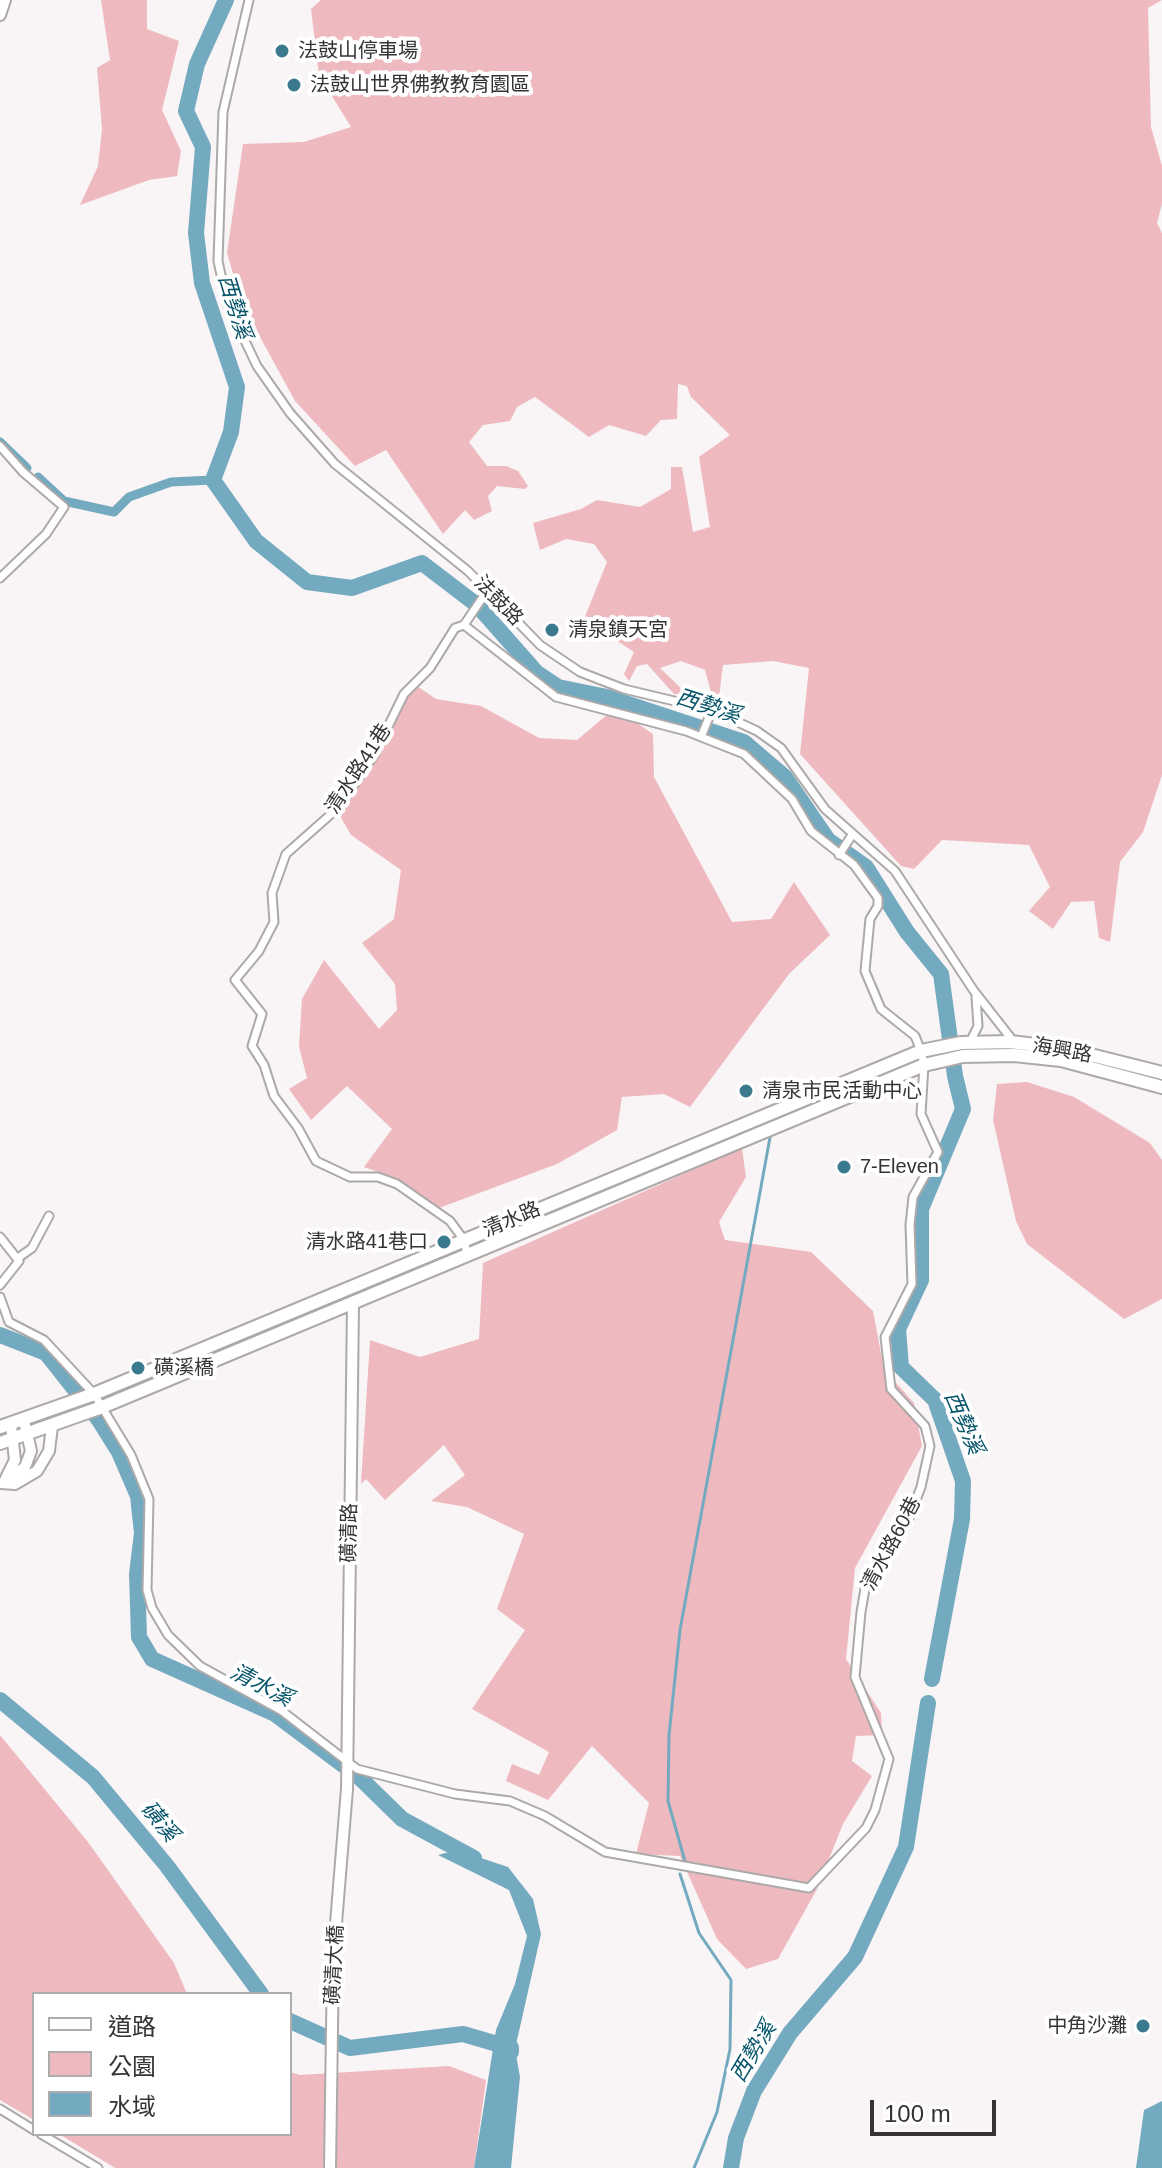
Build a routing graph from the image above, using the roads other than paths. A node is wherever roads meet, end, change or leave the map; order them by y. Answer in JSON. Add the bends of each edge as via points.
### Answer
{"nodes":[{"id":1,"x":5,"y":0,"type":"edge"},
{"id":2,"x":249,"y":0,"type":"edge"},
{"id":3,"x":0,"y":15,"type":"edge"},
{"id":4,"x":0,"y":446,"type":"edge"},
{"id":5,"x":0,"y":578,"type":"edge"},
{"id":6,"x":487,"y":591,"type":"junction"},
{"id":7,"x":464,"y":625,"type":"junction"},
{"id":8,"x":712,"y":710,"type":"junction"},
{"id":9,"x":701,"y":737,"type":"junction"},
{"id":10,"x":852,"y":835,"type":"junction"},
{"id":11,"x":839,"y":855,"type":"junction"},
{"id":12,"x":974,"y":991,"type":"junction"},
{"id":13,"x":1010,"y":1042,"type":"junction"},
{"id":14,"x":965,"y":1047,"type":"junction"},
{"id":15,"x":921,"y":1051,"type":"junction"},
{"id":16,"x":1014,"y":1055,"type":"junction"},
{"id":17,"x":924,"y":1065,"type":"junction"},
{"id":18,"x":1162,"y":1073,"type":"edge"},
{"id":19,"x":1162,"y":1087,"type":"edge"},
{"id":20,"x":49,"y":1216,"type":"dead end"},
{"id":21,"x":0,"y":1237,"type":"edge"},
{"id":22,"x":464,"y":1240,"type":"junction"},
{"id":23,"x":467,"y":1254,"type":"junction"},
{"id":24,"x":18,"y":1258,"type":"junction"},
{"id":25,"x":0,"y":1285,"type":"edge"},
{"id":26,"x":348,"y":1289,"type":"junction"},
{"id":27,"x":0,"y":1297,"type":"edge"},
{"id":28,"x":353,"y":1304,"type":"junction"},
{"id":29,"x":92,"y":1395,"type":"junction"},
{"id":30,"x":99,"y":1408,"type":"junction"},
{"id":31,"x":11,"y":1425,"type":"edge"},
{"id":32,"x":52,"y":1426,"type":"junction"},
{"id":33,"x":29,"y":1435,"type":"junction"},
{"id":34,"x":14,"y":1440,"type":"junction"},
{"id":35,"x":0,"y":1443,"type":"edge"},
{"id":36,"x":1,"y":1483,"type":"edge"},
{"id":37,"x":346,"y":1762,"type":"junction"},
{"id":38,"x":0,"y":2109,"type":"edge"},
{"id":39,"x":32,"y":2129,"type":"edge"},
{"id":40,"x":44,"y":2136,"type":"edge"},
{"id":41,"x":98,"y":2168,"type":"edge"},
{"id":42,"x":330,"y":2168,"type":"edge"}],
"edges":[{"from":1,"to":3,"type":"street"},
{"from":2,"to":6,"type":"street","name":"法鼓路","via":[[223,112],[218,261],[227,303],[257,366],[335,464]]},
{"from":4,"to":5,"type":"street","via":[[64,507],[38,543]]},
{"from":6,"to":7,"type":"street","name":"清水路41巷"},
{"from":6,"to":8,"type":"street","name":"法鼓路","via":[[540,645],[580,672],[624,689]]},
{"from":7,"to":9,"type":"street","via":[[556,697]]},
{"from":7,"to":22,"type":"street","name":"清水路41巷","via":[[455,628],[430,668],[404,694],[374,755],[339,807],[286,854],[272,893],[274,922],[235,980],[262,1014],[252,1046],[274,1096],[316,1161],[350,1177],[378,1177],[397,1184],[450,1221]]},
{"from":8,"to":9,"type":"street"},
{"from":8,"to":10,"type":"street","name":"法鼓路","via":[[781,748],[825,809]]},
{"from":9,"to":11,"type":"street","via":[[744,754],[776,782],[811,831]]},
{"from":10,"to":11,"type":"street"},
{"from":10,"to":12,"type":"street","name":"法鼓路","via":[[895,871]]},
{"from":11,"to":15,"type":"street","via":[[854,865],[878,898],[870,919],[865,971],[872,993],[881,1009],[915,1036]]},
{"from":12,"to":13,"type":"street","name":"法鼓路"},
{"from":12,"to":14,"type":"street","via":[[978,1026]]},
{"from":13,"to":14,"type":"main road","name":"海興路"},
{"from":13,"to":16,"type":"street","name":"法鼓路"},
{"from":13,"to":18,"type":"main road","name":"海興路","via":[[1063,1048]]},
{"from":14,"to":15,"type":"main road","name":"清水路"},
{"from":14,"to":16,"type":"main road","name":"海興路"},
{"from":14,"to":17,"type":"main road","name":"清水路"},
{"from":15,"to":17,"type":"street","name":"清水路60巷"},
{"from":15,"to":22,"type":"main road","name":"清水路"},
{"from":16,"to":19,"type":"main road","name":"海興路","via":[[1061,1060]]},
{"from":17,"to":23,"type":"main road","name":"清水路"},
{"from":17,"to":37,"type":"street","name":"清水路60巷","via":[[921,1114],[938,1152],[913,1197],[912,1284],[885,1337],[891,1389],[925,1426],[930,1446],[909,1518],[875,1567],[861,1612],[855,1677],[889,1759],[866,1828],[809,1888],[605,1852],[510,1801],[422,1786]]},
{"from":20,"to":24,"type":"street","via":[[32,1248]]},
{"from":21,"to":24,"type":"street"},
{"from":22,"to":23,"type":"street"},
{"from":22,"to":26,"type":"main road","name":"清水路"},
{"from":23,"to":28,"type":"main road","name":"清水路"},
{"from":24,"to":25,"type":"street"},
{"from":26,"to":28,"type":"street"},
{"from":26,"to":29,"type":"main road","name":"清水路"},
{"from":27,"to":29,"type":"street","via":[[9,1322],[44,1340]]},
{"from":28,"to":30,"type":"main road","name":"清水路"},
{"from":28,"to":37,"type":"street","name":"磺清路"},
{"from":29,"to":30,"type":"street"},
{"from":29,"to":31,"type":"main road","name":"清水路"},
{"from":30,"to":32,"type":"main road","name":"清水路"},
{"from":30,"to":37,"type":"street","via":[[131,1455],[146,1489],[147,1590],[168,1635],[200,1666],[282,1711]]},
{"from":31,"to":33,"type":"street"},
{"from":31,"to":34,"type":"street"},
{"from":32,"to":33,"type":"main road"},
{"from":32,"to":36,"type":"street","via":[[49,1451],[37,1471],[15,1484]]},
{"from":33,"to":34,"type":"main road"},
{"from":33,"to":36,"type":"street","via":[[25,1467]]},
{"from":34,"to":35,"type":"main road"},
{"from":34,"to":36,"type":"street","via":[[15,1460]]},
{"from":37,"to":42,"type":"street","name":"磺清大橋","via":[[333,1960]]},
{"from":38,"to":39,"type":"street"},
{"from":40,"to":41,"type":"street"}]}
